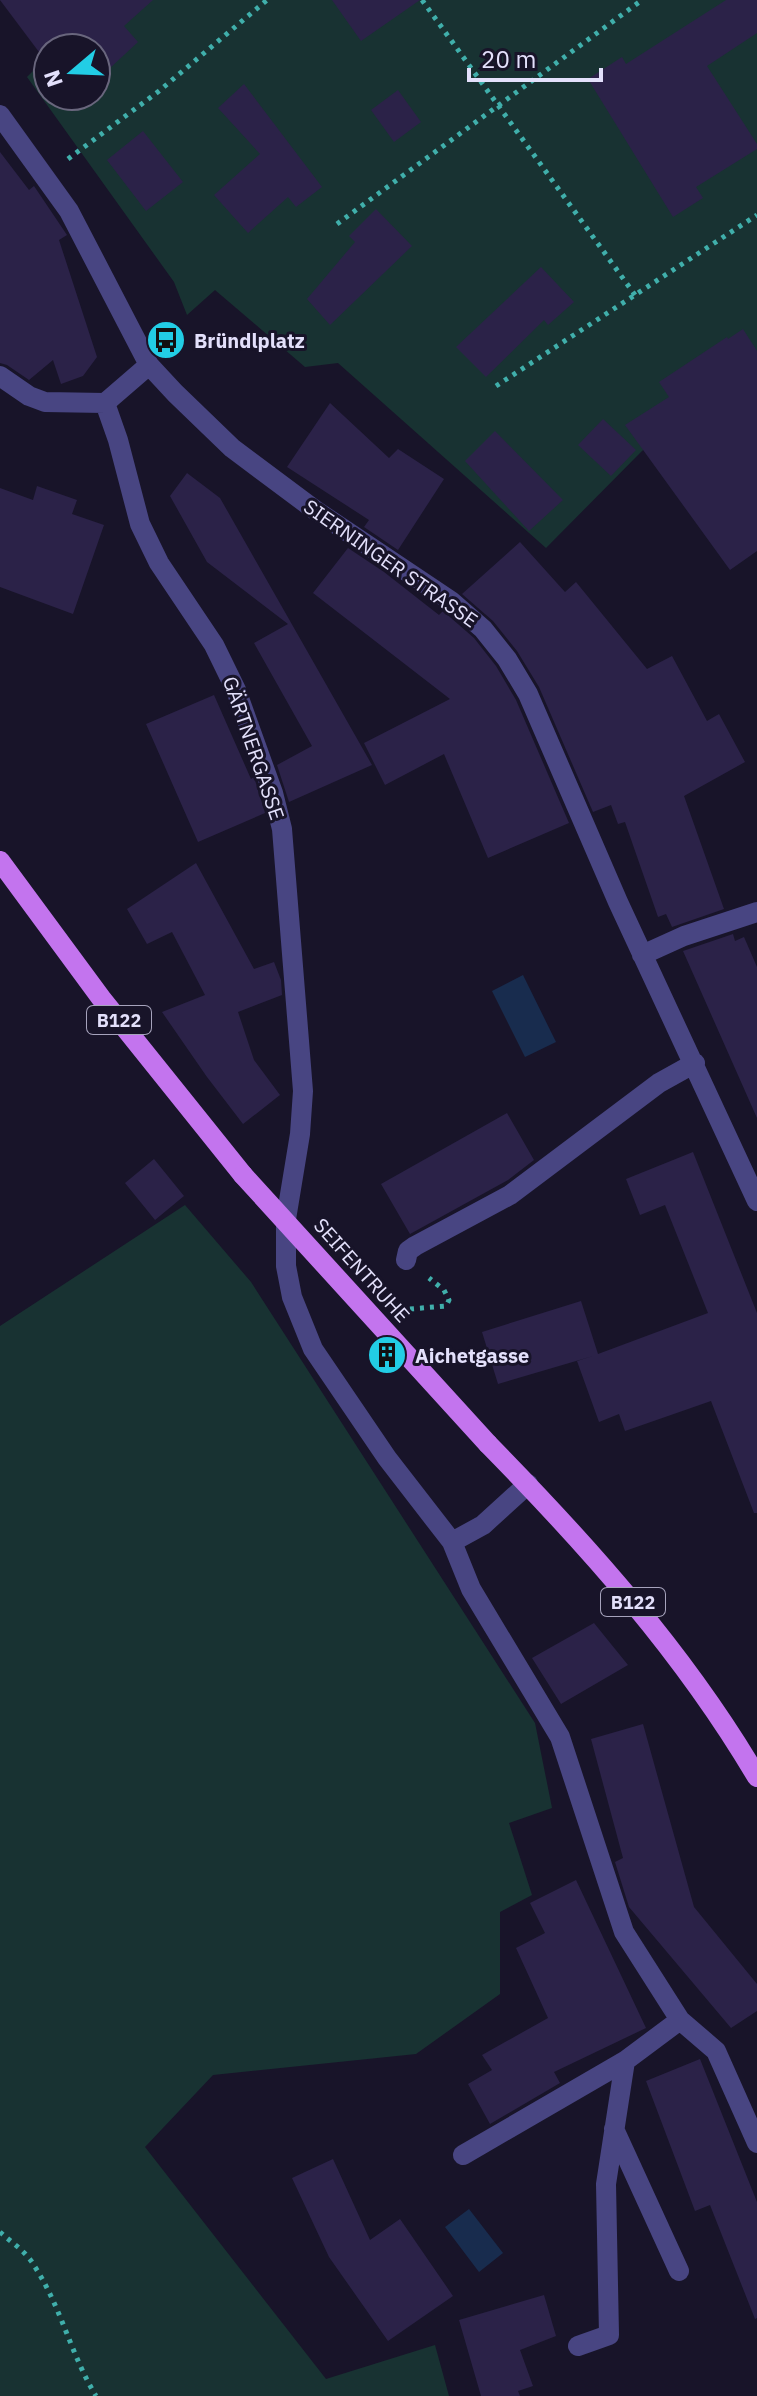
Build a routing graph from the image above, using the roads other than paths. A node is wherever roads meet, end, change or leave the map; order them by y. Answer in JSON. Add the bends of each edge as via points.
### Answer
{"nodes":[{"id":1,"x":0,"y":115,"type":"edge"},
{"id":2,"x":149,"y":365,"type":"junction"},
{"id":3,"x":0,"y":376,"type":"edge"},
{"id":4,"x":105,"y":403,"type":"junction"},
{"id":5,"x":0,"y":861,"type":"edge"},
{"id":6,"x":757,"y":912,"type":"edge"},
{"id":7,"x":642,"y":955,"type":"junction"},
{"id":8,"x":695,"y":1063,"type":"junction"},
{"id":9,"x":757,"y":1201,"type":"edge"},
{"id":10,"x":406,"y":1260,"type":"road end"},
{"id":11,"x":528,"y":1484,"type":"junction"},
{"id":12,"x":452,"y":1542,"type":"junction"},
{"id":13,"x":757,"y":1777,"type":"edge"},
{"id":14,"x":680,"y":2020,"type":"junction"},
{"id":15,"x":625,"y":2061,"type":"junction"},
{"id":16,"x":614,"y":2129,"type":"junction"},
{"id":17,"x":757,"y":2143,"type":"edge"},
{"id":18,"x":463,"y":2155,"type":"dead end"},
{"id":19,"x":679,"y":2271,"type":"dead end"},
{"id":20,"x":578,"y":2346,"type":"dead end"}],
"edges":[{"from":1,"to":2,"type":"street","name":"SIERNINGER STRASSE","via":[[69,211]]},
{"from":2,"to":4,"type":"street"},
{"from":2,"to":7,"type":"street","name":"SIERNINGER STRASSE","via":[[232,448],[483,629],[528,694]]},
{"from":3,"to":4,"type":"street","via":[[45,402]]},
{"from":4,"to":12,"type":"street","name":"GÄRTNERGASSE","via":[[140,524],[159,563],[214,645],[273,793],[283,843],[303,1091],[286,1219],[292,1297],[313,1349]]},
{"from":5,"to":11,"type":"main road","name":"SEIFENTRUHE","number":"B122","bridge":true,"via":[[243,1175]]},
{"from":6,"to":7,"type":"street"},
{"from":7,"to":8,"type":"street","name":"SIERNINGER STRASSE"},
{"from":8,"to":9,"type":"street","name":"SIERNINGER STRASSE"},
{"from":8,"to":10,"type":"street","via":[[659,1083],[510,1195],[415,1246]]},
{"from":11,"to":12,"type":"street","via":[[483,1525]]},
{"from":11,"to":13,"type":"main road","name":"SEIFENTRUHE","number":"B122","via":[[612,1575],[679,1659]]},
{"from":12,"to":14,"type":"street","via":[[471,1589],[560,1737],[624,1932]]},
{"from":14,"to":15,"type":"street"},
{"from":14,"to":17,"type":"street","via":[[716,2051]]},
{"from":15,"to":16,"type":"street"},
{"from":15,"to":18,"type":"street"},
{"from":16,"to":19,"type":"street"},
{"from":16,"to":20,"type":"street","via":[[606,2184],[609,2335]]}]}
